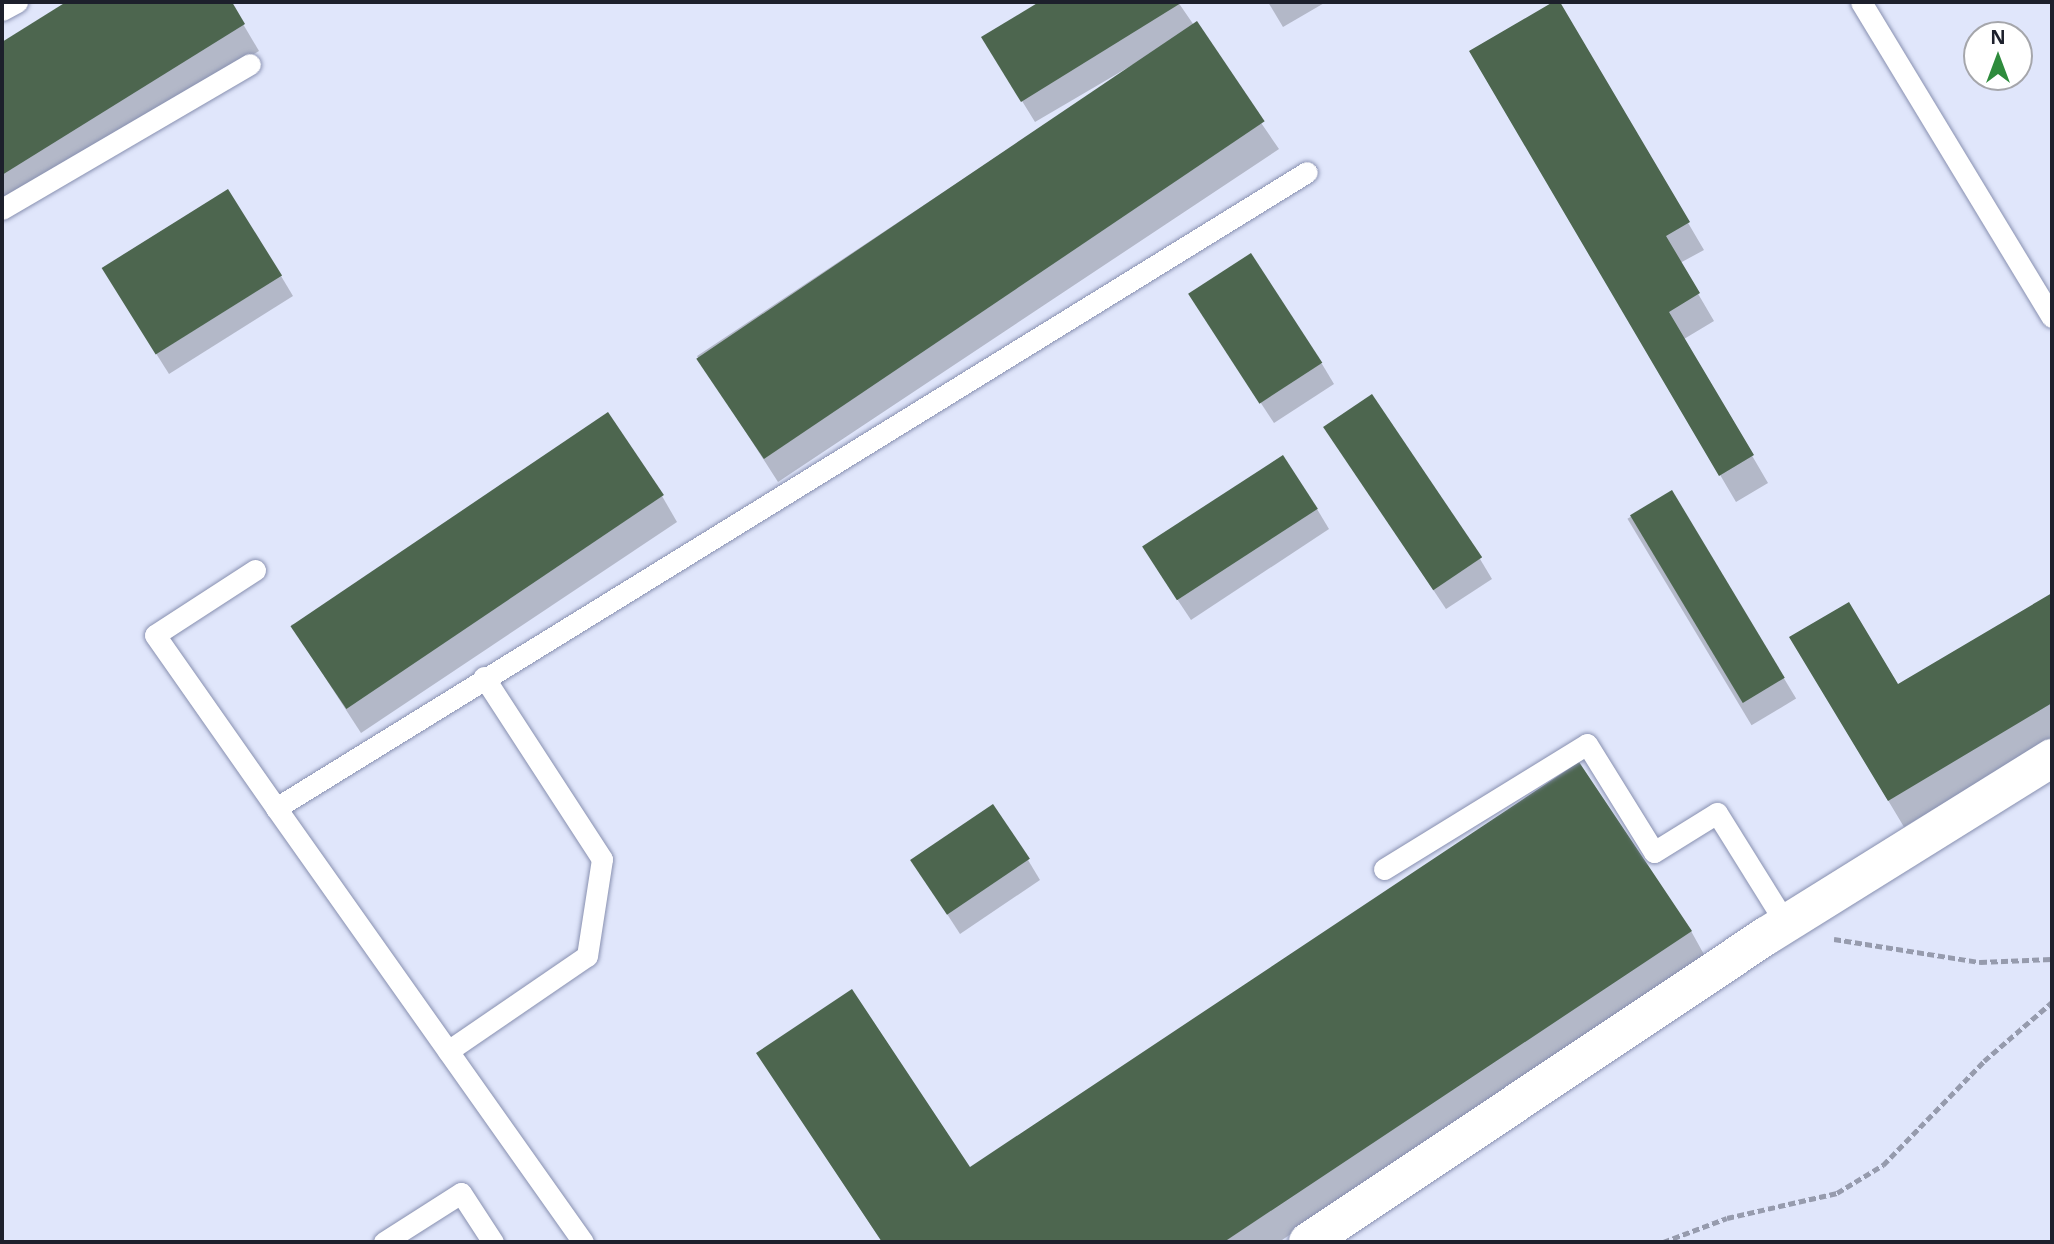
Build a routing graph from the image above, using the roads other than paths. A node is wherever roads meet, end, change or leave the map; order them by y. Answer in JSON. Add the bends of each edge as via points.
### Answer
{"nodes":[{"id":1,"x":17,"y":2,"type":"edge"},
{"id":2,"x":1861,"y":2,"type":"edge"},
{"id":3,"x":2,"y":10,"type":"edge"},
{"id":4,"x":250,"y":64,"type":"dead end"},
{"id":5,"x":1307,"y":172,"type":"dead end"},
{"id":6,"x":2,"y":209,"type":"edge"},
{"id":7,"x":2052,"y":317,"type":"edge"},
{"id":8,"x":256,"y":570,"type":"dead end"},
{"id":9,"x":484,"y":677,"type":"junction"},
{"id":10,"x":2052,"y":758,"type":"edge"},
{"id":11,"x":276,"y":808,"type":"junction"},
{"id":12,"x":1384,"y":869,"type":"dead end"},
{"id":13,"x":1776,"y":930,"type":"junction"},
{"id":14,"x":447,"y":1051,"type":"junction"},
{"id":15,"x":384,"y":1242,"type":"edge"},
{"id":16,"x":493,"y":1242,"type":"edge"},
{"id":17,"x":583,"y":1242,"type":"edge"},
{"id":18,"x":1308,"y":1242,"type":"edge"}],
"edges":[{"from":1,"to":3,"type":"lane"},
{"from":2,"to":7,"type":"lane"},
{"from":4,"to":6,"type":"lane"},
{"from":5,"to":9,"type":"lane"},
{"from":8,"to":11,"type":"lane","via":[[155,635]]},
{"from":9,"to":11,"type":"lane"},
{"from":9,"to":14,"type":"lane","via":[[602,859],[587,956]]},
{"from":10,"to":13,"type":"street"},
{"from":11,"to":14,"type":"lane"},
{"from":12,"to":13,"type":"lane","via":[[1587,744],[1654,852],[1717,813]]},
{"from":13,"to":18,"type":"street"},
{"from":14,"to":17,"type":"lane"},
{"from":15,"to":16,"type":"lane","via":[[461,1193]]}]}
